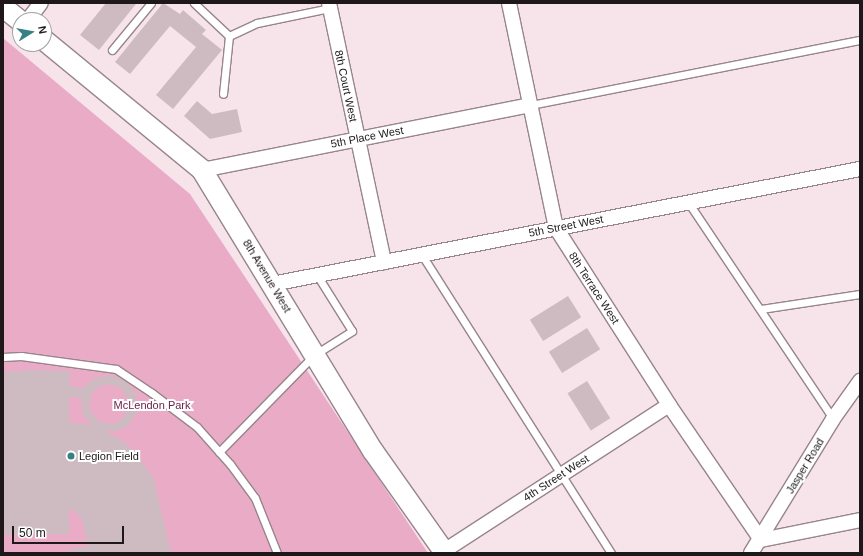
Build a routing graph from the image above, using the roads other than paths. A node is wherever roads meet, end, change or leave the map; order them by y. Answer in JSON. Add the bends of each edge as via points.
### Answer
{"nodes":[{"id":1,"x":41,"y":3,"type":"edge"},
{"id":2,"x":151,"y":3,"type":"edge"},
{"id":3,"x":194,"y":3,"type":"edge"},
{"id":4,"x":509,"y":3,"type":"edge"},
{"id":5,"x":330,"y":6,"type":"edge"},
{"id":6,"x":3,"y":7,"type":"edge"},
{"id":7,"x":34,"y":12,"type":"edge"},
{"id":8,"x":12,"y":14,"type":"edge"},
{"id":9,"x":229,"y":36,"type":"junction"},
{"id":10,"x":860,"y":40,"type":"edge"},
{"id":11,"x":52,"y":47,"type":"edge"},
{"id":12,"x":112,"y":50,"type":"dead end"},
{"id":13,"x":223,"y":94,"type":"dead end"},
{"id":14,"x":531,"y":105,"type":"junction"},
{"id":15,"x":357,"y":139,"type":"junction"},
{"id":16,"x":860,"y":169,"type":"edge"},
{"id":17,"x":202,"y":170,"type":"junction"},
{"id":18,"x":688,"y":202,"type":"junction"},
{"id":19,"x":556,"y":228,"type":"junction"},
{"id":20,"x":422,"y":255,"type":"junction"},
{"id":21,"x":384,"y":262,"type":"junction"},
{"id":22,"x":317,"y":275,"type":"junction"},
{"id":23,"x":272,"y":284,"type":"junction"},
{"id":24,"x":860,"y":294,"type":"edge"},
{"id":25,"x":761,"y":309,"type":"junction"},
{"id":26,"x":314,"y":355,"type":"junction"},
{"id":27,"x":3,"y":357,"type":"edge"},
{"id":28,"x":860,"y":381,"type":"edge"},
{"id":29,"x":669,"y":405,"type":"junction"},
{"id":30,"x":833,"y":419,"type":"junction"},
{"id":31,"x":219,"y":452,"type":"junction"},
{"id":32,"x":562,"y":473,"type":"junction"},
{"id":33,"x":860,"y":520,"type":"edge"},
{"id":34,"x":761,"y":540,"type":"junction"},
{"id":35,"x":445,"y":552,"type":"edge"},
{"id":36,"x":277,"y":553,"type":"edge"},
{"id":37,"x":611,"y":553,"type":"edge"},
{"id":38,"x":751,"y":553,"type":"edge"}],
"edges":[{"from":1,"to":7,"type":"street"},
{"from":2,"to":12,"type":"lane"},
{"from":3,"to":9,"type":"lane"},
{"from":4,"to":14,"type":"street","name":"8th Terrace West"},
{"from":5,"to":9,"type":"lane","via":[[258,23]]},
{"from":5,"to":15,"type":"street","name":"8th Court West"},
{"from":6,"to":8,"type":"main road"},
{"from":9,"to":13,"type":"lane"},
{"from":10,"to":14,"type":"lane"},
{"from":11,"to":17,"type":"main road","name":"8th Avenue West"},
{"from":14,"to":15,"type":"street","name":"5th Place West"},
{"from":14,"to":19,"type":"street","name":"8th Terrace West"},
{"from":15,"to":17,"type":"street","name":"5th Place West"},
{"from":15,"to":21,"type":"street","name":"8th Court West"},
{"from":16,"to":18,"type":"street","name":"5th Street West"},
{"from":17,"to":23,"type":"main road","name":"8th Avenue West"},
{"from":18,"to":19,"type":"street","name":"5th Street West"},
{"from":18,"to":25,"type":"lane"},
{"from":19,"to":20,"type":"street","name":"5th Street West"},
{"from":19,"to":29,"type":"street","name":"8th Terrace West"},
{"from":20,"to":21,"type":"street","name":"5th Street West"},
{"from":20,"to":32,"type":"lane"},
{"from":21,"to":22,"type":"street","name":"5th Street West"},
{"from":22,"to":23,"type":"street","name":"5th Street West"},
{"from":22,"to":26,"type":"lane","via":[[352,332]]},
{"from":23,"to":26,"type":"main road","name":"8th Avenue West"},
{"from":24,"to":25,"type":"lane"},
{"from":25,"to":30,"type":"lane"},
{"from":26,"to":31,"type":"lane"},
{"from":26,"to":35,"type":"main road","name":"8th Avenue West","via":[[373,451]]},
{"from":27,"to":31,"type":"lane","via":[[21,356],[116,369],[197,427]]},
{"from":28,"to":30,"type":"street","name":"Jasper Road"},
{"from":29,"to":32,"type":"street","name":"4th Street West"},
{"from":29,"to":34,"type":"street","name":"8th Terrace West"},
{"from":30,"to":34,"type":"street","name":"Jasper Road"},
{"from":31,"to":36,"type":"lane","via":[[255,498]]},
{"from":32,"to":35,"type":"street","name":"4th Street West"},
{"from":32,"to":37,"type":"lane"},
{"from":33,"to":34,"type":"street"},
{"from":34,"to":38,"type":"street","name":"Jasper Road"}]}
